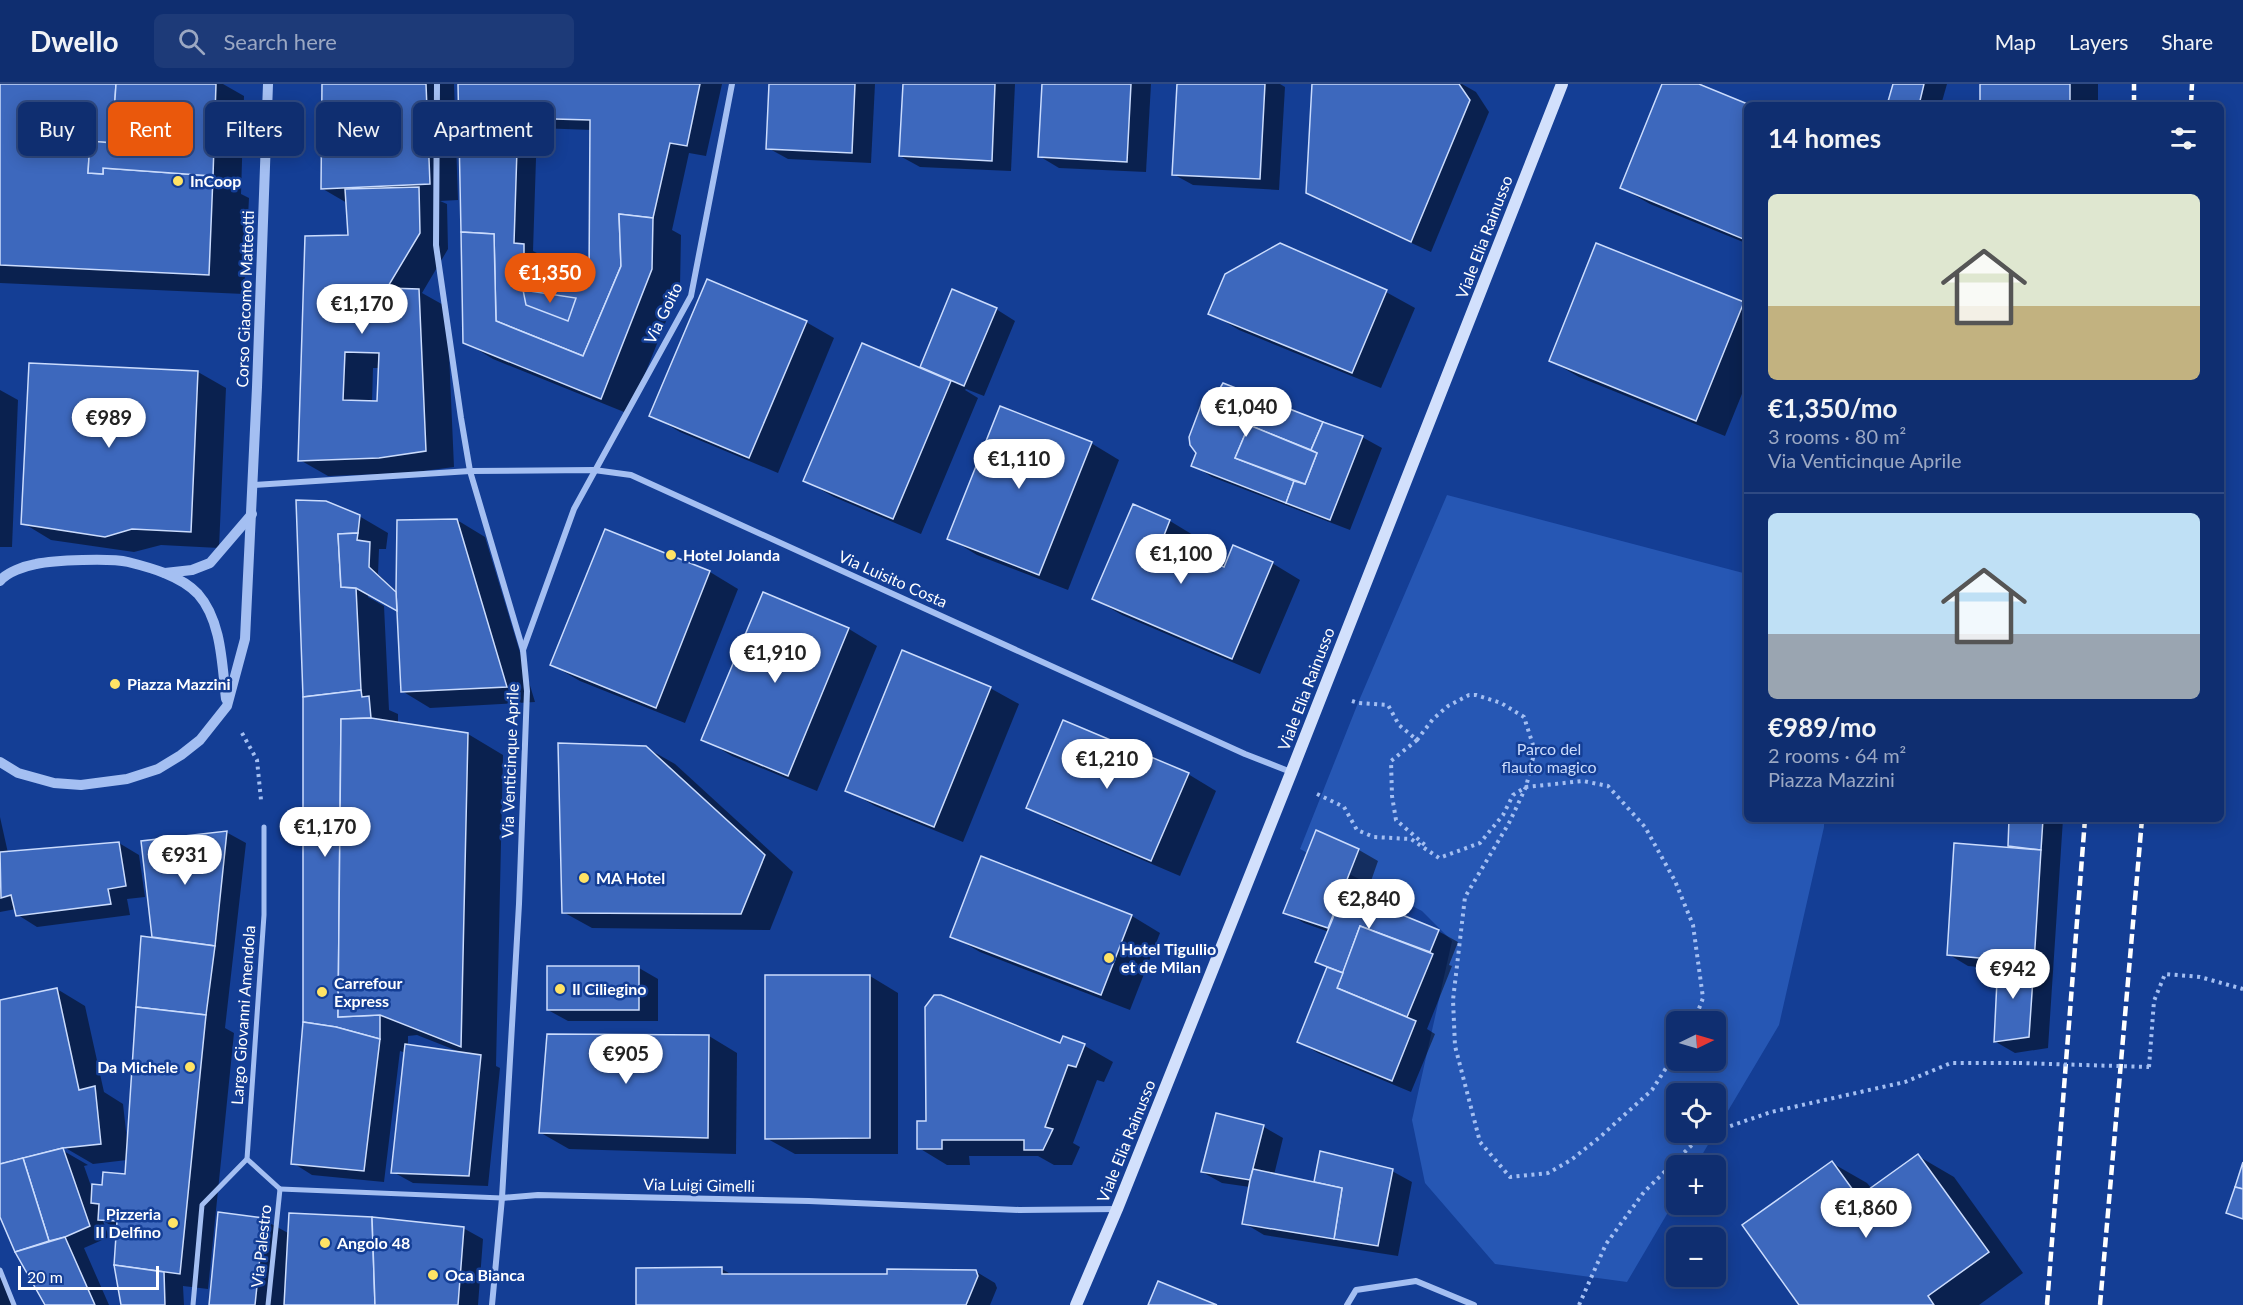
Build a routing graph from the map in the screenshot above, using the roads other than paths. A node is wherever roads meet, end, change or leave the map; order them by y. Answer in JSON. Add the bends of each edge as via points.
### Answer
{"nodes":[{"id":1,"x":268,"y":84,"type":"edge"},
{"id":2,"x":437,"y":84,"type":"edge"},
{"id":3,"x":732,"y":84,"type":"edge"},
{"id":4,"x":1562,"y":84,"type":"edge"},
{"id":5,"x":594,"y":470,"type":"junction"},
{"id":6,"x":470,"y":471,"type":"junction"},
{"id":7,"x":253,"y":485,"type":"junction"},
{"id":8,"x":252,"y":514,"type":"junction"},
{"id":9,"x":165,"y":573,"type":"junction"},
{"id":10,"x":0,"y":581,"type":"edge"},
{"id":11,"x":523,"y":650,"type":"junction"},
{"id":12,"x":227,"y":706,"type":"junction"},
{"id":13,"x":0,"y":762,"type":"edge"},
{"id":14,"x":1291,"y":773,"type":"junction"},
{"id":15,"x":264,"y":827,"type":"road end"},
{"id":16,"x":247,"y":1159,"type":"junction"},
{"id":17,"x":280,"y":1189,"type":"junction"},
{"id":18,"x":502,"y":1198,"type":"junction"},
{"id":19,"x":1117,"y":1209,"type":"junction"},
{"id":20,"x":0,"y":1270,"type":"edge"},
{"id":21,"x":14,"y":1305,"type":"edge"},
{"id":22,"x":193,"y":1305,"type":"edge"},
{"id":23,"x":268,"y":1305,"type":"edge"},
{"id":24,"x":492,"y":1305,"type":"edge"},
{"id":25,"x":1076,"y":1305,"type":"edge"},
{"id":26,"x":1347,"y":1305,"type":"edge"},
{"id":27,"x":1474,"y":1305,"type":"edge"}],
"edges":[{"from":1,"to":7,"type":"street","name":"Corso Giacomo Matteotti"},
{"from":2,"to":6,"type":"street","name":"Via Venticinque Aprile","via":[[436,245]]},
{"from":3,"to":5,"type":"street","name":"Via Goito","via":[[691,296]]},
{"from":4,"to":14,"type":"main road","name":"Viale Elia Rainusso"},
{"from":5,"to":6,"type":"street","name":"Via Luisito Costa"},
{"from":5,"to":11,"type":"street","name":"Via Goito","via":[[574,509]]},
{"from":5,"to":14,"type":"street","name":"Via Luisito Costa","via":[[631,475]]},
{"from":6,"to":7,"type":"street","name":"Via Luisito Costa"},
{"from":6,"to":11,"type":"street","name":"Via Venticinque Aprile"},
{"from":7,"to":8,"type":"street","name":"Corso Giacomo Matteotti"},
{"from":8,"to":9,"type":"street","via":[[210,563]]},
{"from":8,"to":12,"type":"street","name":"Corso Giacomo Matteotti","via":[[245,639]]},
{"from":9,"to":10,"type":"street","via":[[126,561],[36,564]]},
{"from":9,"to":12,"type":"street","via":[[198,594],[208,610],[222,657]]},
{"from":11,"to":18,"type":"street","name":"Via Venticinque Aprile","via":[[528,691]]},
{"from":12,"to":13,"type":"street","via":[[200,740],[181,755],[158,769],[127,779],[81,785],[54,783]]},
{"from":14,"to":19,"type":"main road","name":"Viale Elia Rainusso"},
{"from":15,"to":16,"type":"street","name":"Largo Giovanni Amendola","via":[[264,915]]},
{"from":16,"to":17,"type":"street"},
{"from":16,"to":22,"type":"street","via":[[202,1205]]},
{"from":17,"to":18,"type":"street","name":"Via Luigi Gimelli"},
{"from":17,"to":23,"type":"street","name":"Via Palestro"},
{"from":18,"to":19,"type":"street","name":"Via Luigi Gimelli","via":[[538,1195],[1019,1210]]},
{"from":18,"to":24,"type":"street","name":"Via Venticinque Aprile"},
{"from":19,"to":25,"type":"main road","name":"Viale Elia Rainusso"},
{"from":20,"to":21,"type":"street"},
{"from":26,"to":27,"type":"street","via":[[1356,1290],[1416,1281]]}]}
